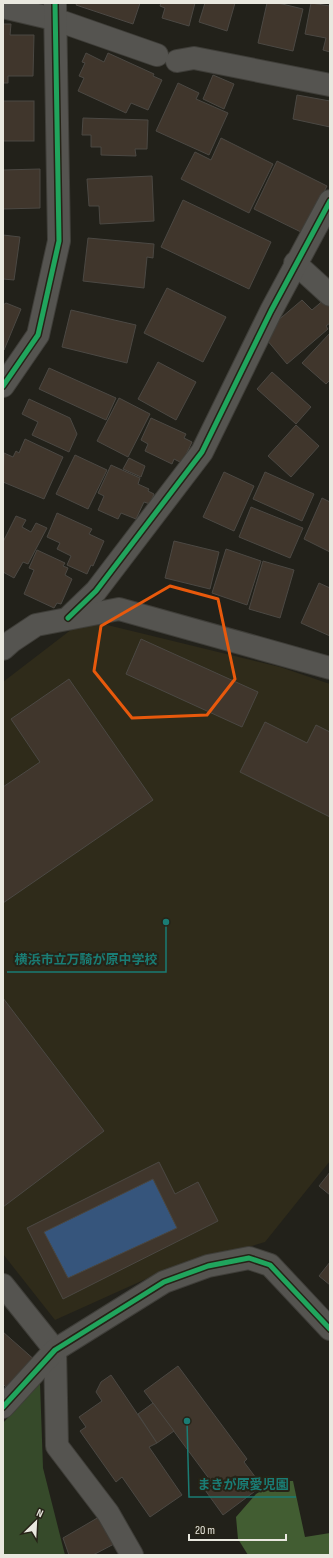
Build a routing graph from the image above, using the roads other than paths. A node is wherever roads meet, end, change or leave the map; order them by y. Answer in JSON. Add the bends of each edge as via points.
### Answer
{"nodes":[{"id":1,"x":3,"y":7,"type":"edge"},
{"id":2,"x":55,"y":11,"type":"edge"},
{"id":3,"x":330,"y":85,"type":"edge"},
{"id":4,"x":330,"y":201,"type":"edge"},
{"id":5,"x":296,"y":263,"type":"junction"},
{"id":6,"x":330,"y":295,"type":"edge"},
{"id":7,"x":3,"y":386,"type":"edge"},
{"id":8,"x":68,"y":618,"type":"junction"},
{"id":9,"x":6,"y":642,"type":"edge"},
{"id":10,"x":330,"y":668,"type":"edge"},
{"id":11,"x":3,"y":1285,"type":"edge"},
{"id":12,"x":330,"y":1327,"type":"edge"},
{"id":13,"x":55,"y":1350,"type":"junction"},
{"id":14,"x":3,"y":1408,"type":"edge"},
{"id":15,"x":132,"y":1555,"type":"edge"}],
"edges":[{"from":1,"to":2,"type":"street"},
{"from":2,"to":3,"type":"street","via":[[167,58],[194,58]]},
{"from":2,"to":7,"type":"street","via":[[59,241],[38,335]]},
{"from":4,"to":5,"type":"street"},
{"from":5,"to":6,"type":"street"},
{"from":5,"to":8,"type":"street","via":[[202,452],[96,591]]},
{"from":8,"to":9,"type":"street","via":[[36,625]]},
{"from":8,"to":10,"type":"street","via":[[119,609]]},
{"from":11,"to":13,"type":"street"},
{"from":12,"to":13,"type":"street","via":[[270,1265],[249,1258],[208,1266],[164,1282]]},
{"from":13,"to":14,"type":"street"},
{"from":13,"to":15,"type":"street","via":[[57,1446],[108,1513]]}]}
